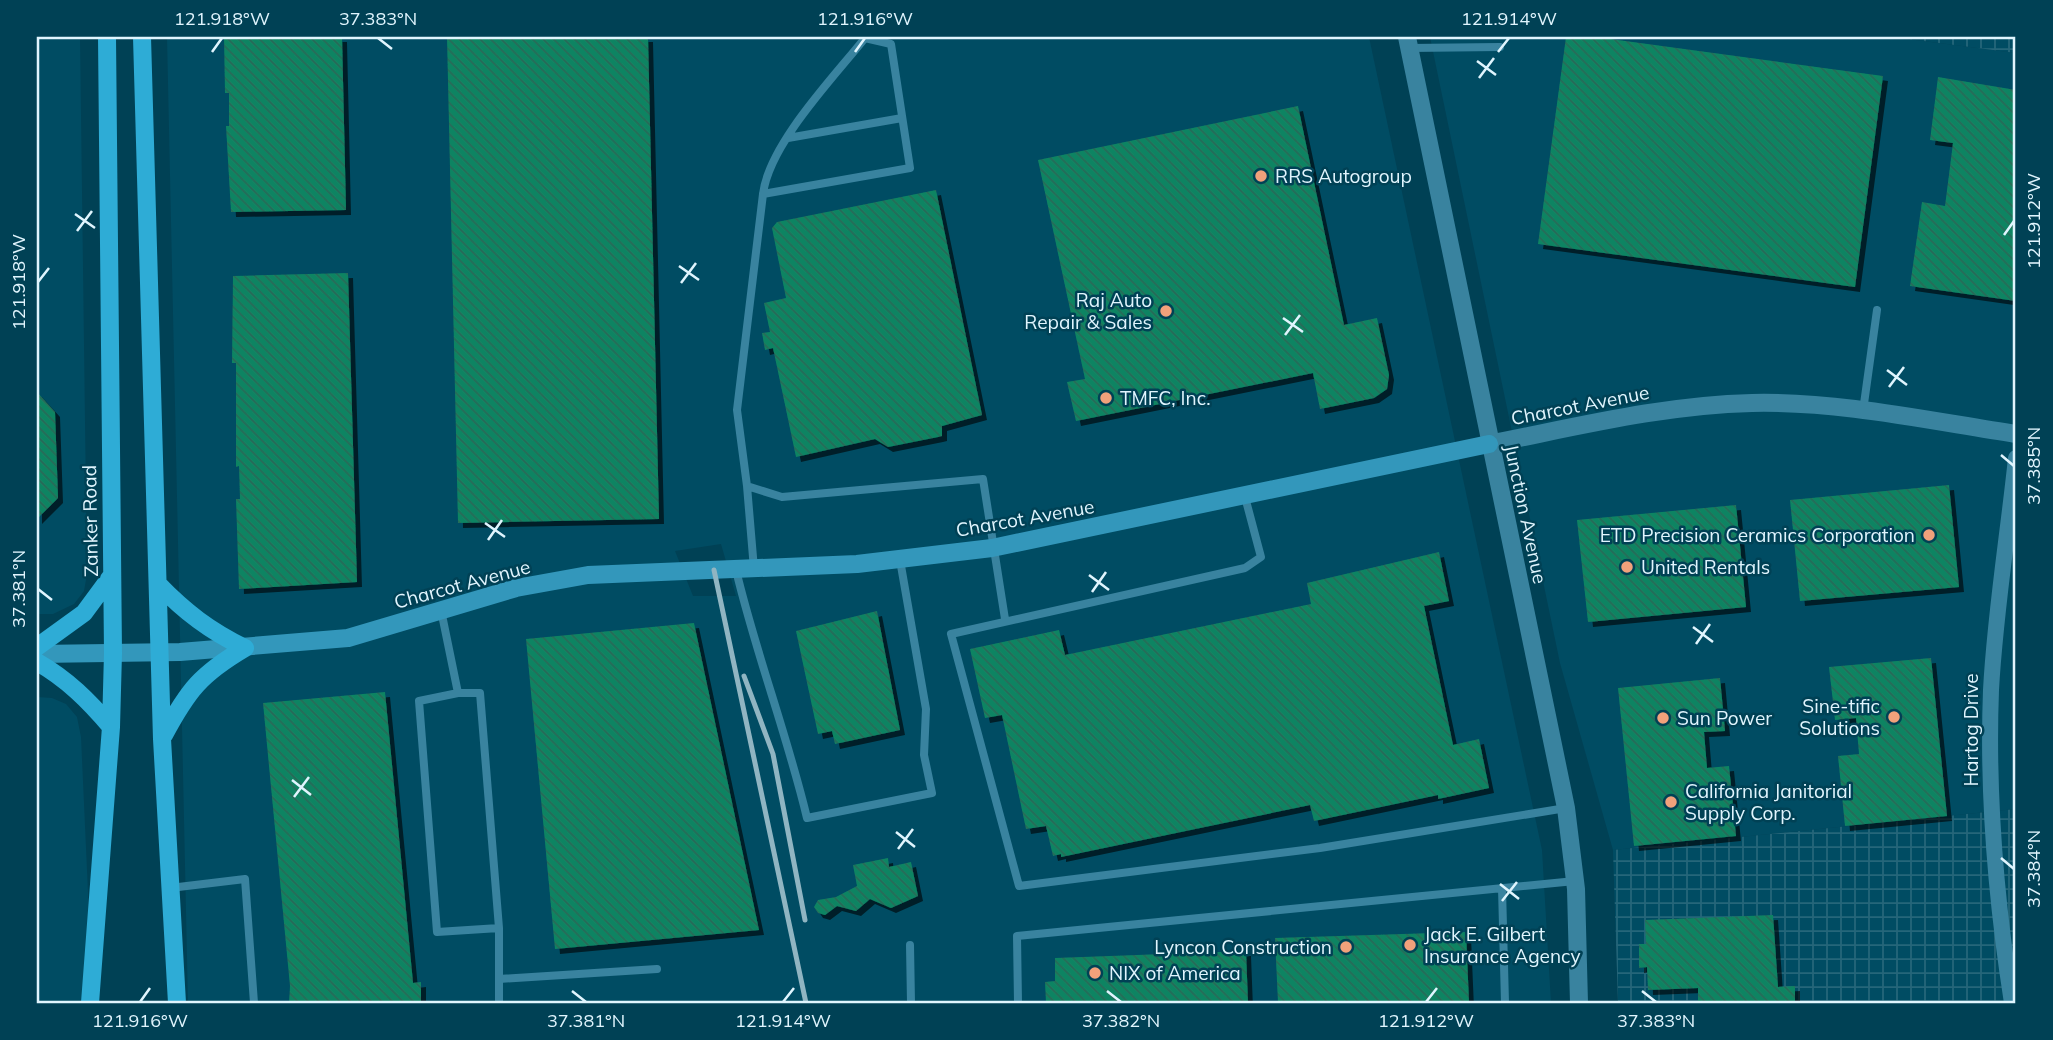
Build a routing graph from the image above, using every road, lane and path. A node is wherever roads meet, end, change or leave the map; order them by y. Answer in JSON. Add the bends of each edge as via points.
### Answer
{"nodes":[{"id":1,"x":107,"y":37,"type":"edge"},
{"id":2,"x":142,"y":37,"type":"edge"},
{"id":3,"x":1408,"y":42,"type":"edge"},
{"id":4,"x":1500,"y":47,"type":"dead end"},
{"id":5,"x":902,"y":118,"type":"junction"},
{"id":6,"x":788,"y":138,"type":"junction"},
{"id":7,"x":763,"y":194,"type":"junction"},
{"id":8,"x":1877,"y":310,"type":"dead end"},
{"id":9,"x":1863,"y":411,"type":"junction"},
{"id":10,"x":2016,"y":434,"type":"edge"},
{"id":11,"x":1489,"y":444,"type":"junction"},
{"id":12,"x":2016,"y":458,"type":"edge"},
{"id":13,"x":747,"y":486,"type":"junction"},
{"id":14,"x":1245,"y":497,"type":"junction"},
{"id":15,"x":992,"y":548,"type":"junction"},
{"id":16,"x":900,"y":560,"type":"junction"},
{"id":17,"x":745,"y":569,"type":"junction"},
{"id":18,"x":112,"y":575,"type":"junction"},
{"id":19,"x":158,"y":584,"type":"junction"},
{"id":20,"x":441,"y":610,"type":"junction"},
{"id":21,"x":1005,"y":620,"type":"junction"},
{"id":22,"x":37,"y":647,"type":"edge"},
{"id":23,"x":245,"y":648,"type":"junction"},
{"id":24,"x":160,"y":652,"type":"junction"},
{"id":25,"x":113,"y":653,"type":"junction"},
{"id":26,"x":37,"y":654,"type":"edge"},
{"id":27,"x":37,"y":662,"type":"edge"},
{"id":28,"x":458,"y":693,"type":"junction"},
{"id":29,"x":111,"y":727,"type":"junction"},
{"id":30,"x":162,"y":739,"type":"junction"},
{"id":31,"x":1566,"y":808,"type":"junction"},
{"id":32,"x":1575,"y":881,"type":"junction"},
{"id":33,"x":169,"y":888,"type":"junction"},
{"id":34,"x":1502,"y":888,"type":"junction"},
{"id":35,"x":499,"y":928,"type":"junction"},
{"id":36,"x":911,"y":946,"type":"dead end"},
{"id":37,"x":657,"y":969,"type":"dead end"},
{"id":38,"x":499,"y":979,"type":"junction"},
{"id":39,"x":90,"y":1003,"type":"edge"},
{"id":40,"x":177,"y":1003,"type":"edge"},
{"id":41,"x":254,"y":1003,"type":"edge"},
{"id":42,"x":499,"y":1003,"type":"edge"},
{"id":43,"x":912,"y":1003,"type":"edge"},
{"id":44,"x":1018,"y":1003,"type":"edge"},
{"id":45,"x":1505,"y":1003,"type":"edge"},
{"id":46,"x":1579,"y":1003,"type":"edge"},
{"id":47,"x":2012,"y":1003,"type":"edge"}],
"edges":[{"from":1,"to":18,"type":"main road","name":"Zanker Road"},
{"from":2,"to":19,"type":"main road"},
{"from":3,"to":4,"type":"lane"},
{"from":3,"to":11,"type":"street","name":"Junction Avenue"},
{"from":5,"to":6,"type":"lane"},
{"from":5,"to":6,"type":"lane","via":[[891,44],[865,38]]},
{"from":5,"to":7,"type":"lane","via":[[910,169]]},
{"from":6,"to":7,"type":"lane","via":[[764,181]]},
{"from":7,"to":13,"type":"lane","via":[[737,410]]},
{"from":8,"to":9,"type":"lane"},
{"from":9,"to":10,"type":"street","name":"Charcot Avenue"},
{"from":9,"to":11,"type":"street","name":"Charcot Avenue","via":[[1753,403],[1662,411]]},
{"from":11,"to":14,"type":"main road","name":"Charcot Avenue"},
{"from":11,"to":31,"type":"street","name":"Junction Avenue"},
{"from":12,"to":47,"type":"street","name":"Hartog Drive","via":[[1991,692],[1992,810],[2000,927]]},
{"from":13,"to":15,"type":"lane","via":[[782,497],[984,479]]},
{"from":13,"to":17,"type":"lane"},
{"from":14,"to":15,"type":"main road","name":"Charcot Avenue"},
{"from":14,"to":21,"type":"lane","via":[[1261,557],[1245,568]]},
{"from":15,"to":16,"type":"main road","name":"Charcot Avenue"},
{"from":15,"to":21,"type":"lane"},
{"from":16,"to":17,"type":"main road","name":"Charcot Avenue"},
{"from":16,"to":17,"type":"lane","via":[[926,709],[924,755],[932,793],[807,818],[790,748],[750,628]]},
{"from":17,"to":20,"type":"main road","name":"Charcot Avenue","via":[[588,575],[516,588]]},
{"from":18,"to":22,"type":"main road","via":[[84,613]]},
{"from":18,"to":25,"type":"main road","name":"Zanker Road"},
{"from":19,"to":23,"type":"main road","via":[[188,614]]},
{"from":19,"to":24,"type":"main road"},
{"from":20,"to":23,"type":"main road","name":"Charcot Avenue","via":[[348,638]]},
{"from":20,"to":28,"type":"lane"},
{"from":21,"to":31,"type":"lane","via":[[951,634],[1020,886],[1320,848]]},
{"from":23,"to":24,"type":"main road","name":"Charcot Avenue"},
{"from":23,"to":30,"type":"main road","via":[[209,669],[182,700]]},
{"from":24,"to":25,"type":"main road","name":"Charcot Avenue"},
{"from":24,"to":30,"type":"main road"},
{"from":25,"to":26,"type":"main road","name":"Charcot Avenue"},
{"from":25,"to":29,"type":"main road","name":"Zanker Road"},
{"from":27,"to":29,"type":"main road","via":[[85,696]]},
{"from":28,"to":35,"type":"lane","via":[[480,693]]},
{"from":28,"to":35,"type":"lane","via":[[419,701],[437,932]]},
{"from":29,"to":39,"type":"main road","name":"Zanker Road"},
{"from":30,"to":33,"type":"main road"},
{"from":31,"to":32,"type":"street","name":"Junction Avenue"},
{"from":32,"to":34,"type":"lane"},
{"from":32,"to":46,"type":"street","name":"Junction Avenue"},
{"from":33,"to":40,"type":"main road"},
{"from":33,"to":41,"type":"lane","via":[[245,879]]},
{"from":34,"to":44,"type":"lane","via":[[1017,936]]},
{"from":34,"to":45,"type":"lane"},
{"from":35,"to":38,"type":"lane"},
{"from":36,"to":43,"type":"lane"},
{"from":37,"to":38,"type":"lane"},
{"from":38,"to":42,"type":"lane"}]}
